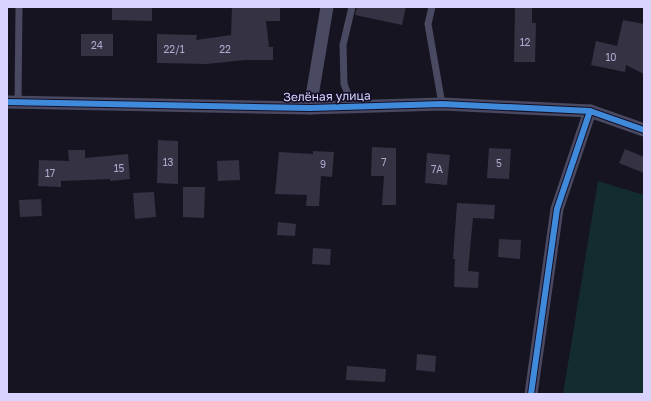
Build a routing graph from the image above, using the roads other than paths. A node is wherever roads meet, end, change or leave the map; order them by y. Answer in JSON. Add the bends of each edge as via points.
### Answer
{"nodes":[{"id":1,"x":19,"y":7,"type":"edge"},
{"id":2,"x":327,"y":7,"type":"edge"},
{"id":3,"x":352,"y":7,"type":"edge"},
{"id":4,"x":432,"y":7,"type":"edge"},
{"id":5,"x":13,"y":102,"type":"edge"},
{"id":6,"x":442,"y":104,"type":"junction"},
{"id":7,"x":353,"y":107,"type":"junction"},
{"id":8,"x":310,"y":108,"type":"junction"},
{"id":9,"x":590,"y":112,"type":"junction"},
{"id":10,"x":644,"y":130,"type":"edge"},
{"id":11,"x":531,"y":394,"type":"edge"}],
"edges":[{"from":1,"to":5,"type":"lane"},
{"from":2,"to":8,"type":"street"},
{"from":3,"to":7,"type":"lane","via":[[343,45],[344,84]]},
{"from":4,"to":6,"type":"lane","via":[[428,24]]},
{"from":5,"to":8,"type":"street","name":"Зелёная улица"},
{"from":6,"to":7,"type":"street","name":"Зелёная улица"},
{"from":6,"to":9,"type":"street","name":"Зелёная улица"},
{"from":7,"to":8,"type":"street","name":"Зелёная улица"},
{"from":9,"to":10,"type":"street","name":"Зелёная улица"},
{"from":9,"to":11,"type":"street","via":[[557,208]]}]}
